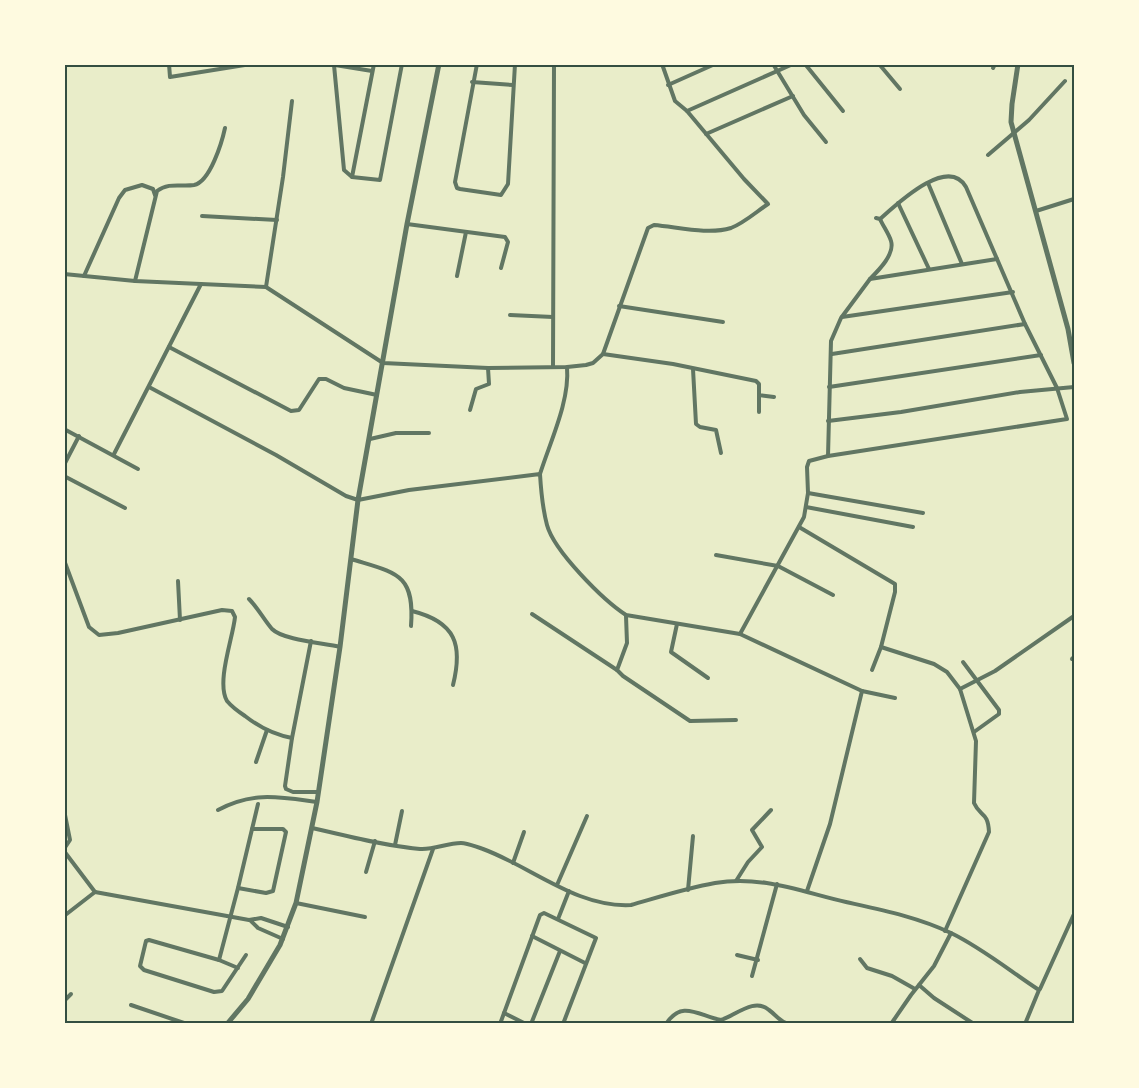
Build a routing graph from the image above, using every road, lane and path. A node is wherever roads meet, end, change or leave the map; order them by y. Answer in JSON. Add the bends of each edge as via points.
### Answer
{"nodes":[{"id":1,"x":169,"y":64,"type":"edge"},
{"id":2,"x":251,"y":64,"type":"edge"},
{"id":3,"x":334,"y":64,"type":"edge"},
{"id":4,"x":374,"y":64,"type":"edge"},
{"id":5,"x":402,"y":64,"type":"edge"},
{"id":6,"x":439,"y":64,"type":"edge"},
{"id":7,"x":477,"y":64,"type":"edge"},
{"id":8,"x":514,"y":64,"type":"edge"},
{"id":9,"x":554,"y":64,"type":"edge"},
{"id":10,"x":662,"y":64,"type":"edge"},
{"id":11,"x":715,"y":64,"type":"edge"},
{"id":12,"x":773,"y":64,"type":"edge"},
{"id":13,"x":793,"y":64,"type":"edge"},
{"id":14,"x":805,"y":64,"type":"edge"},
{"id":15,"x":879,"y":64,"type":"edge"},
{"id":16,"x":1018,"y":64,"type":"edge"},
{"id":17,"x":346,"y":65,"type":"edge"},
{"id":18,"x":372,"y":71,"type":"junction"},
{"id":19,"x":777,"y":71,"type":"junction"},
{"id":20,"x":1065,"y":81,"type":"dead end"},
{"id":21,"x":472,"y":82,"type":"junction"},
{"id":22,"x":513,"y":85,"type":"junction"},
{"id":23,"x":668,"y":85,"type":"junction"},
{"id":24,"x":900,"y":89,"type":"dead end"},
{"id":25,"x":793,"y":96,"type":"junction"},
{"id":26,"x":292,"y":101,"type":"dead end"},
{"id":27,"x":687,"y":111,"type":"junction"},
{"id":28,"x":843,"y":111,"type":"dead end"},
{"id":29,"x":225,"y":128,"type":"dead end"},
{"id":30,"x":1014,"y":132,"type":"junction"},
{"id":31,"x":706,"y":134,"type":"junction"},
{"id":32,"x":826,"y":142,"type":"dead end"},
{"id":33,"x":988,"y":155,"type":"dead end"},
{"id":34,"x":352,"y":177,"type":"junction"},
{"id":35,"x":928,"y":183,"type":"junction"},
{"id":36,"x":155,"y":196,"type":"junction"},
{"id":37,"x":1074,"y":199,"type":"edge"},
{"id":38,"x":898,"y":203,"type":"junction"},
{"id":39,"x":1036,"y":211,"type":"junction"},
{"id":40,"x":202,"y":216,"type":"dead end"},
{"id":41,"x":276,"y":220,"type":"junction"},
{"id":42,"x":407,"y":224,"type":"junction"},
{"id":43,"x":466,"y":232,"type":"junction"},
{"id":44,"x":997,"y":259,"type":"junction"},
{"id":45,"x":962,"y":264,"type":"junction"},
{"id":46,"x":501,"y":268,"type":"dead end"},
{"id":47,"x":929,"y":269,"type":"junction"},
{"id":48,"x":64,"y":274,"type":"edge"},
{"id":49,"x":84,"y":276,"type":"junction"},
{"id":50,"x":457,"y":276,"type":"dead end"},
{"id":51,"x":870,"y":279,"type":"junction"},
{"id":52,"x":135,"y":281,"type":"junction"},
{"id":53,"x":201,"y":284,"type":"junction"},
{"id":54,"x":266,"y":287,"type":"junction"},
{"id":55,"x":1013,"y":292,"type":"junction"},
{"id":56,"x":619,"y":306,"type":"junction"},
{"id":57,"x":510,"y":315,"type":"dead end"},
{"id":58,"x":553,"y":317,"type":"junction"},
{"id":59,"x":842,"y":318,"type":"junction"},
{"id":60,"x":723,"y":322,"type":"dead end"},
{"id":61,"x":1025,"y":324,"type":"junction"},
{"id":62,"x":169,"y":347,"type":"junction"},
{"id":63,"x":603,"y":354,"type":"junction"},
{"id":64,"x":832,"y":354,"type":"junction"},
{"id":65,"x":1041,"y":355,"type":"junction"},
{"id":66,"x":382,"y":363,"type":"junction"},
{"id":67,"x":1074,"y":363,"type":"edge"},
{"id":68,"x":553,"y":367,"type":"junction"},
{"id":69,"x":567,"y":367,"type":"junction"},
{"id":70,"x":488,"y":368,"type":"junction"},
{"id":71,"x":693,"y":369,"type":"junction"},
{"id":72,"x":149,"y":387,"type":"junction"},
{"id":73,"x":829,"y":387,"type":"junction"},
{"id":74,"x":1074,"y":387,"type":"edge"},
{"id":75,"x":1057,"y":388,"type":"junction"},
{"id":76,"x":377,"y":395,"type":"junction"},
{"id":77,"x":759,"y":395,"type":"junction"},
{"id":78,"x":774,"y":397,"type":"dead end"},
{"id":79,"x":470,"y":410,"type":"dead end"},
{"id":80,"x":759,"y":412,"type":"dead end"},
{"id":81,"x":828,"y":421,"type":"junction"},
{"id":82,"x":64,"y":429,"type":"edge"},
{"id":83,"x":429,"y":433,"type":"dead end"},
{"id":84,"x":79,"y":436,"type":"junction"},
{"id":85,"x":370,"y":439,"type":"junction"},
{"id":86,"x":721,"y":453,"type":"dead end"},
{"id":87,"x":114,"y":454,"type":"junction"},
{"id":88,"x":828,"y":456,"type":"junction"},
{"id":89,"x":64,"y":465,"type":"edge"},
{"id":90,"x":138,"y":469,"type":"dead end"},
{"id":91,"x":540,"y":474,"type":"junction"},
{"id":92,"x":64,"y":476,"type":"edge"},
{"id":93,"x":808,"y":493,"type":"junction"},
{"id":94,"x":358,"y":500,"type":"junction"},
{"id":95,"x":806,"y":507,"type":"junction"},
{"id":96,"x":125,"y":508,"type":"dead end"},
{"id":97,"x":923,"y":513,"type":"dead end"},
{"id":98,"x":799,"y":526,"type":"junction"},
{"id":99,"x":913,"y":527,"type":"dead end"},
{"id":100,"x":716,"y":555,"type":"dead end"},
{"id":101,"x":351,"y":559,"type":"junction"},
{"id":102,"x":64,"y":560,"type":"edge"},
{"id":103,"x":778,"y":566,"type":"junction"},
{"id":104,"x":178,"y":580,"type":"dead end"},
{"id":105,"x":833,"y":594,"type":"dead end"},
{"id":106,"x":249,"y":599,"type":"dead end"},
{"id":107,"x":412,"y":611,"type":"junction"},
{"id":108,"x":532,"y":614,"type":"dead end"},
{"id":109,"x":626,"y":615,"type":"junction"},
{"id":110,"x":1074,"y":616,"type":"edge"},
{"id":111,"x":180,"y":620,"type":"junction"},
{"id":112,"x":676,"y":624,"type":"junction"},
{"id":113,"x":411,"y":626,"type":"dead end"},
{"id":114,"x":740,"y":634,"type":"junction"},
{"id":115,"x":311,"y":641,"type":"junction"},
{"id":116,"x":340,"y":647,"type":"junction"},
{"id":117,"x":881,"y":647,"type":"junction"},
{"id":118,"x":963,"y":662,"type":"dead end"},
{"id":119,"x":617,"y":670,"type":"junction"},
{"id":120,"x":872,"y":670,"type":"dead end"},
{"id":121,"x":708,"y":678,"type":"dead end"},
{"id":122,"x":978,"y":681,"type":"junction"},
{"id":123,"x":453,"y":686,"type":"dead end"},
{"id":124,"x":960,"y":689,"type":"junction"},
{"id":125,"x":862,"y":691,"type":"junction"},
{"id":126,"x":895,"y":698,"type":"dead end"},
{"id":127,"x":736,"y":720,"type":"dead end"},
{"id":128,"x":267,"y":730,"type":"junction"},
{"id":129,"x":974,"y":732,"type":"junction"},
{"id":130,"x":292,"y":738,"type":"junction"},
{"id":131,"x":256,"y":762,"type":"dead end"},
{"id":132,"x":318,"y":792,"type":"junction"},
{"id":133,"x":317,"y":802,"type":"junction"},
{"id":134,"x":258,"y":804,"type":"dead end"},
{"id":135,"x":64,"y":810,"type":"edge"},
{"id":136,"x":218,"y":810,"type":"dead end"},
{"id":137,"x":771,"y":810,"type":"dead end"},
{"id":138,"x":402,"y":811,"type":"dead end"},
{"id":139,"x":587,"y":816,"type":"dead end"},
{"id":140,"x":312,"y":828,"type":"junction"},
{"id":141,"x":252,"y":829,"type":"junction"},
{"id":142,"x":524,"y":832,"type":"dead end"},
{"id":143,"x":693,"y":836,"type":"dead end"},
{"id":144,"x":375,"y":841,"type":"junction"},
{"id":145,"x":395,"y":845,"type":"junction"},
{"id":146,"x":433,"y":849,"type":"junction"},
{"id":147,"x":64,"y":850,"type":"edge"},
{"id":148,"x":513,"y":863,"type":"junction"},
{"id":149,"x":366,"y":872,"type":"dead end"},
{"id":150,"x":736,"y":882,"type":"junction"},
{"id":151,"x":777,"y":884,"type":"junction"},
{"id":152,"x":557,"y":885,"type":"junction"},
{"id":153,"x":238,"y":888,"type":"junction"},
{"id":154,"x":688,"y":890,"type":"junction"},
{"id":155,"x":569,"y":891,"type":"junction"},
{"id":156,"x":807,"y":891,"type":"junction"},
{"id":157,"x":95,"y":892,"type":"junction"},
{"id":158,"x":296,"y":903,"type":"junction"},
{"id":159,"x":65,"y":913,"type":"edge"},
{"id":160,"x":1074,"y":914,"type":"edge"},
{"id":161,"x":231,"y":916,"type":"junction"},
{"id":162,"x":364,"y":917,"type":"dead end"},
{"id":163,"x":558,"y":919,"type":"junction"},
{"id":164,"x":249,"y":920,"type":"junction"},
{"id":165,"x":288,"y":927,"type":"junction"},
{"id":166,"x":945,"y":931,"type":"junction"},
{"id":167,"x":951,"y":933,"type":"junction"},
{"id":168,"x":532,"y":936,"type":"junction"},
{"id":169,"x":283,"y":939,"type":"junction"},
{"id":170,"x":560,"y":951,"type":"junction"},
{"id":171,"x":246,"y":955,"type":"dead end"},
{"id":172,"x":737,"y":955,"type":"dead end"},
{"id":173,"x":860,"y":959,"type":"dead end"},
{"id":174,"x":219,"y":960,"type":"junction"},
{"id":175,"x":758,"y":960,"type":"junction"},
{"id":176,"x":585,"y":963,"type":"junction"},
{"id":177,"x":238,"y":968,"type":"junction"},
{"id":178,"x":752,"y":976,"type":"dead end"},
{"id":179,"x":919,"y":985,"type":"junction"},
{"id":180,"x":915,"y":989,"type":"junction"},
{"id":181,"x":1040,"y":990,"type":"junction"},
{"id":182,"x":71,"y":994,"type":"dead end"},
{"id":183,"x":64,"y":1001,"type":"edge"},
{"id":184,"x":131,"y":1005,"type":"dead end"},
{"id":185,"x":504,"y":1013,"type":"junction"},
{"id":186,"x":187,"y":1023,"type":"edge"},
{"id":187,"x":227,"y":1023,"type":"edge"},
{"id":188,"x":371,"y":1023,"type":"edge"},
{"id":189,"x":500,"y":1023,"type":"edge"},
{"id":190,"x":526,"y":1023,"type":"edge"},
{"id":191,"x":531,"y":1023,"type":"edge"},
{"id":192,"x":563,"y":1023,"type":"edge"},
{"id":193,"x":666,"y":1023,"type":"edge"},
{"id":194,"x":788,"y":1023,"type":"edge"},
{"id":195,"x":891,"y":1023,"type":"edge"},
{"id":196,"x":974,"y":1023,"type":"edge"},
{"id":197,"x":1025,"y":1023,"type":"edge"}],
"edges":[{"from":1,"to":2,"type":"street","via":[[170,77]]},
{"from":3,"to":17,"type":"street"},
{"from":3,"to":34,"type":"street","via":[[344,170]]},
{"from":4,"to":18,"type":"street"},
{"from":5,"to":34,"type":"street","via":[[380,180]]},
{"from":6,"to":42,"type":"street"},
{"from":7,"to":21,"type":"street"},
{"from":8,"to":22,"type":"street"},
{"from":9,"to":58,"type":"street"},
{"from":10,"to":23,"type":"street"},
{"from":11,"to":23,"type":"street"},
{"from":12,"to":19,"type":"street"},
{"from":13,"to":19,"type":"street"},
{"from":14,"to":28,"type":"street"},
{"from":15,"to":24,"type":"street"},
{"from":16,"to":30,"type":"street","via":[[1011,113]]},
{"from":17,"to":18,"type":"street"},
{"from":18,"to":34,"type":"street"},
{"from":19,"to":25,"type":"street"},
{"from":19,"to":27,"type":"street"},
{"from":20,"to":30,"type":"street"},
{"from":21,"to":22,"type":"street"},
{"from":21,"to":22,"type":"street","via":[[455,182],[460,189],[501,195],[508,184]]},
{"from":23,"to":27,"type":"street","via":[[675,101]]},
{"from":25,"to":31,"type":"street"},
{"from":25,"to":32,"type":"street"},
{"from":26,"to":41,"type":"street"},
{"from":27,"to":31,"type":"street"},
{"from":29,"to":36,"type":"street","via":[[219,151],[201,182],[168,185]]},
{"from":30,"to":33,"type":"street"},
{"from":30,"to":39,"type":"street"},
{"from":31,"to":56,"type":"street","via":[[768,204],[739,224],[722,230],[651,226]]},
{"from":35,"to":38,"type":"street"},
{"from":35,"to":44,"type":"street","via":[[950,176],[961,179]]},
{"from":35,"to":45,"type":"street"},
{"from":36,"to":49,"type":"street","via":[[153,189],[142,185],[125,189]]},
{"from":36,"to":52,"type":"street"},
{"from":37,"to":39,"type":"street"},
{"from":38,"to":47,"type":"street"},
{"from":38,"to":51,"type":"street","via":[[878,218],[892,242],[881,267]]},
{"from":39,"to":67,"type":"street"},
{"from":40,"to":41,"type":"street"},
{"from":41,"to":54,"type":"street"},
{"from":42,"to":43,"type":"street"},
{"from":42,"to":66,"type":"street"},
{"from":43,"to":46,"type":"street","via":[[507,238]]},
{"from":43,"to":50,"type":"street"},
{"from":44,"to":45,"type":"street"},
{"from":44,"to":55,"type":"street"},
{"from":45,"to":47,"type":"street"},
{"from":47,"to":51,"type":"street"},
{"from":48,"to":49,"type":"street"},
{"from":49,"to":52,"type":"street"},
{"from":51,"to":59,"type":"street"},
{"from":52,"to":53,"type":"street"},
{"from":53,"to":54,"type":"street"},
{"from":53,"to":62,"type":"street"},
{"from":54,"to":66,"type":"street"},
{"from":55,"to":59,"type":"street"},
{"from":55,"to":61,"type":"street"},
{"from":56,"to":60,"type":"street"},
{"from":56,"to":63,"type":"street"},
{"from":57,"to":58,"type":"street"},
{"from":58,"to":68,"type":"street"},
{"from":59,"to":64,"type":"street","via":[[831,341]]},
{"from":61,"to":64,"type":"street"},
{"from":61,"to":65,"type":"street"},
{"from":62,"to":72,"type":"street"},
{"from":62,"to":76,"type":"street","via":[[295,412],[319,379]]},
{"from":63,"to":69,"type":"street","via":[[593,363]]},
{"from":63,"to":71,"type":"street"},
{"from":64,"to":73,"type":"street"},
{"from":65,"to":73,"type":"street"},
{"from":65,"to":75,"type":"street"},
{"from":66,"to":70,"type":"street"},
{"from":66,"to":76,"type":"street"},
{"from":68,"to":69,"type":"street"},
{"from":68,"to":70,"type":"street"},
{"from":69,"to":91,"type":"street","via":[[565,398]]},
{"from":70,"to":79,"type":"street","via":[[489,384],[476,389]]},
{"from":71,"to":77,"type":"street","via":[[756,381]]},
{"from":71,"to":86,"type":"street","via":[[696,424],[716,430]]},
{"from":72,"to":87,"type":"street"},
{"from":72,"to":94,"type":"street"},
{"from":73,"to":81,"type":"street"},
{"from":74,"to":75,"type":"street"},
{"from":75,"to":81,"type":"street"},
{"from":75,"to":88,"type":"street","via":[[1067,415],[1064,420]]},
{"from":76,"to":85,"type":"street"},
{"from":77,"to":78,"type":"street"},
{"from":77,"to":80,"type":"street"},
{"from":81,"to":88,"type":"street"},
{"from":82,"to":84,"type":"street"},
{"from":83,"to":85,"type":"street","via":[[396,433]]},
{"from":84,"to":87,"type":"street"},
{"from":84,"to":89,"type":"street"},
{"from":85,"to":94,"type":"street"},
{"from":87,"to":90,"type":"street"},
{"from":88,"to":93,"type":"street","via":[[808,462]]},
{"from":91,"to":94,"type":"street","via":[[420,488]]},
{"from":91,"to":109,"type":"street","via":[[547,525],[553,539],[576,568]]},
{"from":92,"to":96,"type":"street"},
{"from":93,"to":95,"type":"street"},
{"from":93,"to":97,"type":"street"},
{"from":94,"to":101,"type":"street"},
{"from":95,"to":98,"type":"street"},
{"from":95,"to":99,"type":"street"},
{"from":98,"to":103,"type":"street"},
{"from":98,"to":117,"type":"street","via":[[895,584]]},
{"from":100,"to":103,"type":"street"},
{"from":101,"to":107,"type":"street","via":[[403,580]]},
{"from":101,"to":116,"type":"street"},
{"from":102,"to":111,"type":"street","via":[[89,627],[95,633],[103,635]]},
{"from":103,"to":105,"type":"street"},
{"from":103,"to":114,"type":"street"},
{"from":104,"to":111,"type":"street"},
{"from":106,"to":115,"type":"street","via":[[275,631]]},
{"from":107,"to":113,"type":"street"},
{"from":107,"to":123,"type":"street","via":[[440,623],[455,643],[459,657]]},
{"from":108,"to":119,"type":"street"},
{"from":109,"to":112,"type":"street"},
{"from":109,"to":119,"type":"street","via":[[627,643]]},
{"from":110,"to":122,"type":"street"},
{"from":111,"to":128,"type":"street","via":[[222,610],[234,613],[224,695],[232,706]]},
{"from":112,"to":114,"type":"street"},
{"from":112,"to":121,"type":"street","via":[[671,652]]},
{"from":114,"to":125,"type":"street"},
{"from":115,"to":116,"type":"street"},
{"from":115,"to":130,"type":"street"},
{"from":116,"to":132,"type":"street"},
{"from":117,"to":120,"type":"street"},
{"from":117,"to":124,"type":"street","via":[[934,664],[947,672]]},
{"from":118,"to":122,"type":"street"},
{"from":119,"to":127,"type":"street","via":[[690,721]]},
{"from":122,"to":124,"type":"street"},
{"from":122,"to":129,"type":"street","via":[[999,714]]},
{"from":124,"to":129,"type":"street"},
{"from":125,"to":126,"type":"street"},
{"from":125,"to":156,"type":"street","via":[[830,824]]},
{"from":128,"to":130,"type":"street"},
{"from":128,"to":131,"type":"street"},
{"from":129,"to":166,"type":"street","via":[[974,803],[987,817],[989,832]]},
{"from":130,"to":132,"type":"street","via":[[286,789]]},
{"from":132,"to":133,"type":"street"},
{"from":133,"to":136,"type":"street","via":[[263,796],[238,800]]},
{"from":133,"to":140,"type":"street"},
{"from":134,"to":141,"type":"street"},
{"from":135,"to":147,"type":"street","via":[[70,840]]},
{"from":137,"to":150,"type":"street","via":[[752,830],[762,847]]},
{"from":138,"to":145,"type":"street"},
{"from":139,"to":152,"type":"street"},
{"from":140,"to":144,"type":"street"},
{"from":140,"to":158,"type":"street"},
{"from":141,"to":153,"type":"street"},
{"from":141,"to":153,"type":"street","via":[[286,832],[273,891]]},
{"from":142,"to":148,"type":"street"},
{"from":143,"to":154,"type":"street"},
{"from":144,"to":145,"type":"street"},
{"from":144,"to":149,"type":"street"},
{"from":145,"to":146,"type":"street"},
{"from":146,"to":148,"type":"street","via":[[460,843]]},
{"from":146,"to":188,"type":"street"},
{"from":147,"to":157,"type":"street"},
{"from":148,"to":152,"type":"street"},
{"from":150,"to":151,"type":"street"},
{"from":150,"to":154,"type":"street"},
{"from":151,"to":156,"type":"street"},
{"from":151,"to":175,"type":"street"},
{"from":152,"to":155,"type":"street"},
{"from":153,"to":161,"type":"street"},
{"from":154,"to":155,"type":"street","via":[[618,906]]},
{"from":155,"to":163,"type":"street"},
{"from":156,"to":166,"type":"street","via":[[900,914]]},
{"from":157,"to":159,"type":"street"},
{"from":157,"to":161,"type":"street"},
{"from":158,"to":162,"type":"street"},
{"from":158,"to":165,"type":"street"},
{"from":160,"to":181,"type":"street"},
{"from":161,"to":164,"type":"street"},
{"from":161,"to":174,"type":"street"},
{"from":163,"to":168,"type":"street","via":[[542,913]]},
{"from":163,"to":176,"type":"street","via":[[596,938]]},
{"from":164,"to":165,"type":"street","via":[[261,918]]},
{"from":164,"to":169,"type":"street"},
{"from":165,"to":169,"type":"street"},
{"from":166,"to":167,"type":"street"},
{"from":167,"to":179,"type":"street"},
{"from":167,"to":181,"type":"street"},
{"from":168,"to":170,"type":"street"},
{"from":168,"to":185,"type":"street"},
{"from":169,"to":187,"type":"street","via":[[248,999]]},
{"from":170,"to":176,"type":"street"},
{"from":170,"to":191,"type":"street"},
{"from":171,"to":177,"type":"street"},
{"from":172,"to":175,"type":"street"},
{"from":173,"to":180,"type":"street","via":[[867,968]]},
{"from":174,"to":177,"type":"street"},
{"from":174,"to":177,"type":"street","via":[[149,940],[140,966],[214,992],[222,991]]},
{"from":175,"to":178,"type":"street"},
{"from":176,"to":192,"type":"street"},
{"from":179,"to":180,"type":"street"},
{"from":179,"to":196,"type":"street"},
{"from":180,"to":195,"type":"street"},
{"from":181,"to":197,"type":"street"},
{"from":182,"to":183,"type":"street"},
{"from":184,"to":186,"type":"street"},
{"from":185,"to":189,"type":"street"},
{"from":185,"to":190,"type":"street"},
{"from":193,"to":194,"type":"street","via":[[680,1010],[721,1020],[758,1005]]}]}
